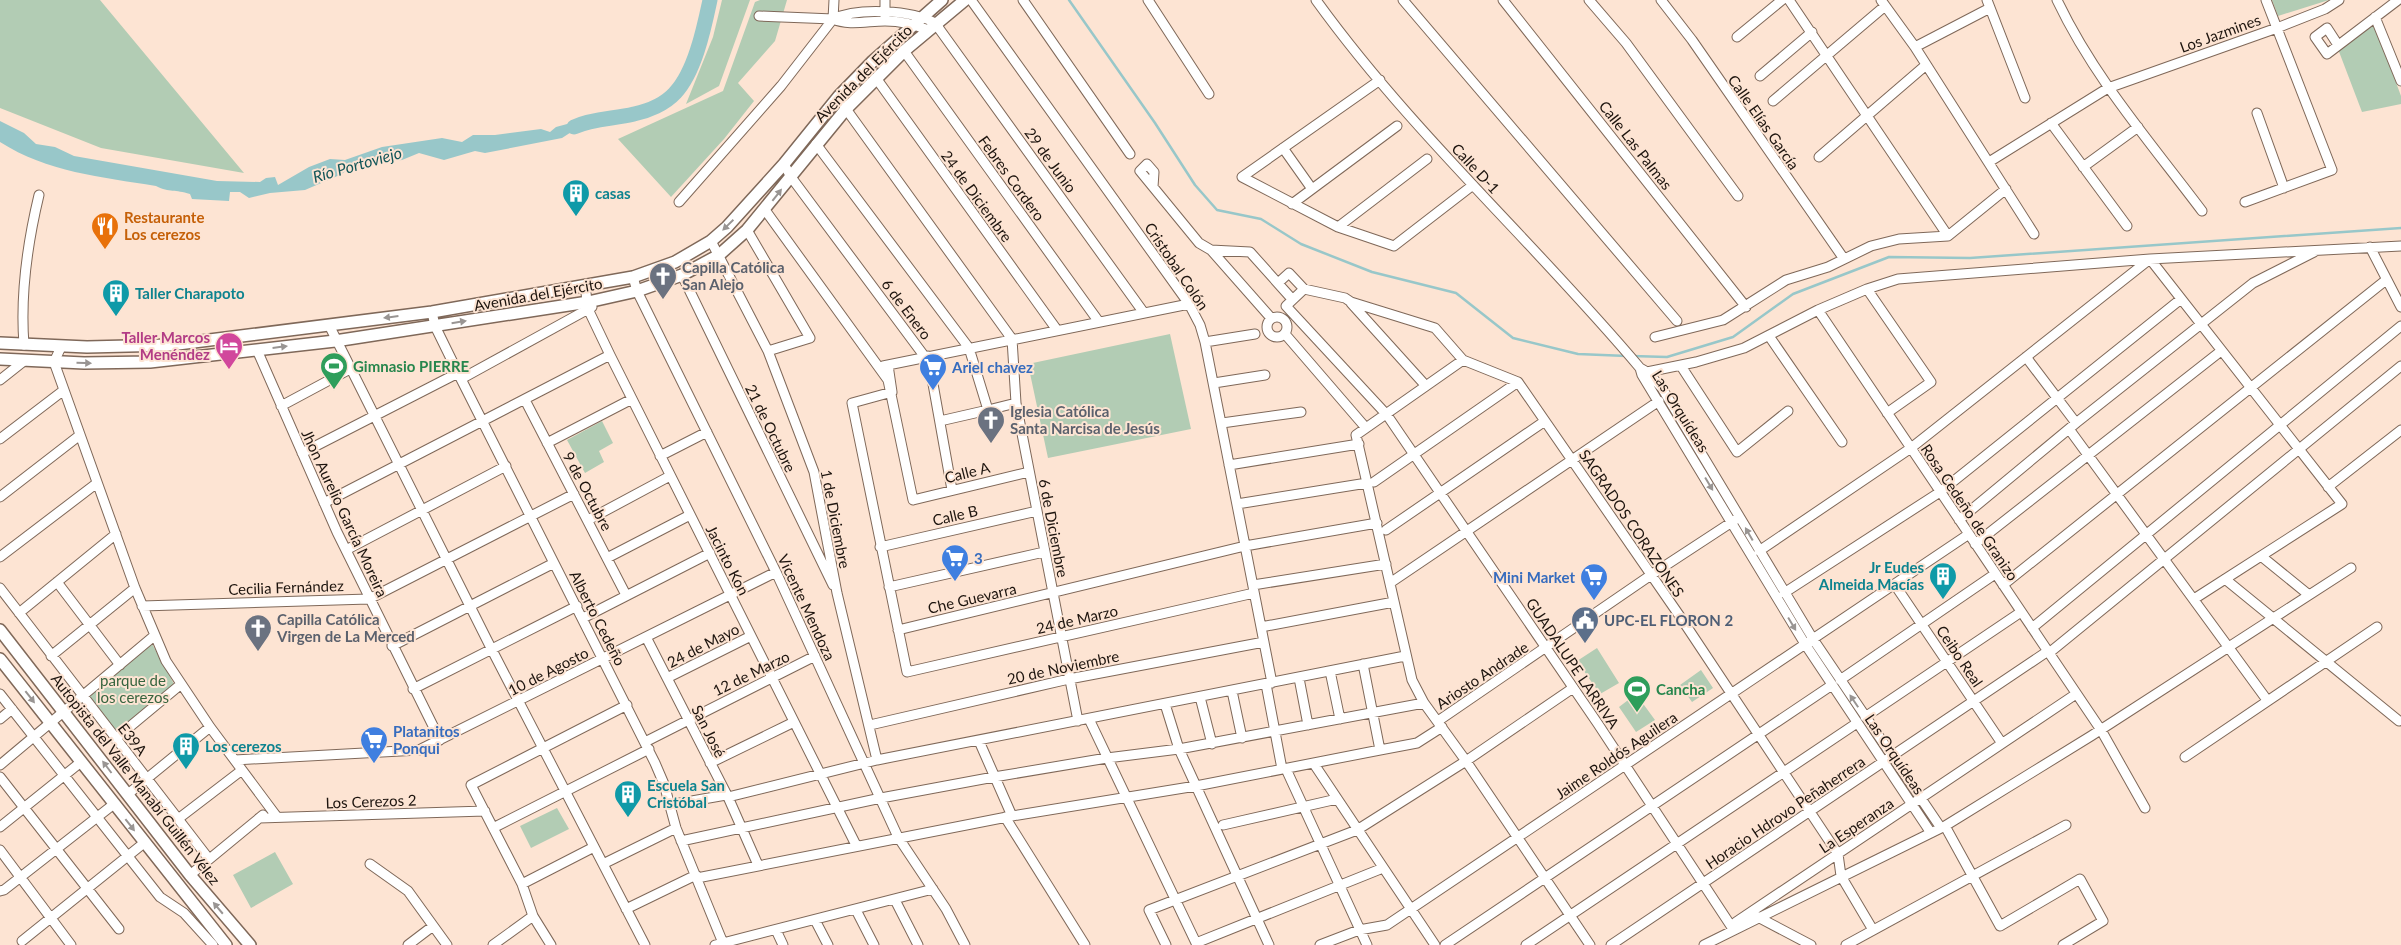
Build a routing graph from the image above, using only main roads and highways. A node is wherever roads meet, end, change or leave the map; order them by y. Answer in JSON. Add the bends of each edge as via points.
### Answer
{"nodes":[{"id":1,"x":942,"y":0,"type":"edge"},
{"id":2,"x":965,"y":0,"type":"edge"},
{"id":3,"x":0,"y":343,"type":"edge"},
{"id":4,"x":109,"y":347,"type":"junction"},
{"id":5,"x":0,"y":360,"type":"edge"},
{"id":6,"x":109,"y":364,"type":"junction"},
{"id":7,"x":0,"y":630,"type":"edge"},
{"id":8,"x":0,"y":658,"type":"edge"},
{"id":9,"x":226,"y":945,"type":"edge"},
{"id":10,"x":250,"y":945,"type":"edge"}],
"edges":[{"from":1,"to":4,"type":"main road","name":"Avenida del Ejército","one_way":true,"via":[[873,60],[839,96],[740,214],[711,241],[675,262],[633,276],[432,312],[170,344]]},
{"from":6,"to":2,"type":"main road","name":"Avenida del Ejército","one_way":true,"via":[[173,360],[335,341],[588,305],[682,275],[719,255],[747,230],[846,109],[931,26]]},
{"from":3,"to":4,"type":"main road","name":"Avenida del Ejército"},
{"from":4,"to":6,"type":"main road"},
{"from":5,"to":6,"type":"main road","name":"Avenida del Ejército","one_way":true},
{"from":10,"to":7,"type":"main road","name":"Autopista del Valle Manabí Guillén Vélez","one_way":true,"via":[[190,875]]},
{"from":8,"to":9,"type":"main road","one_way":true}]}
